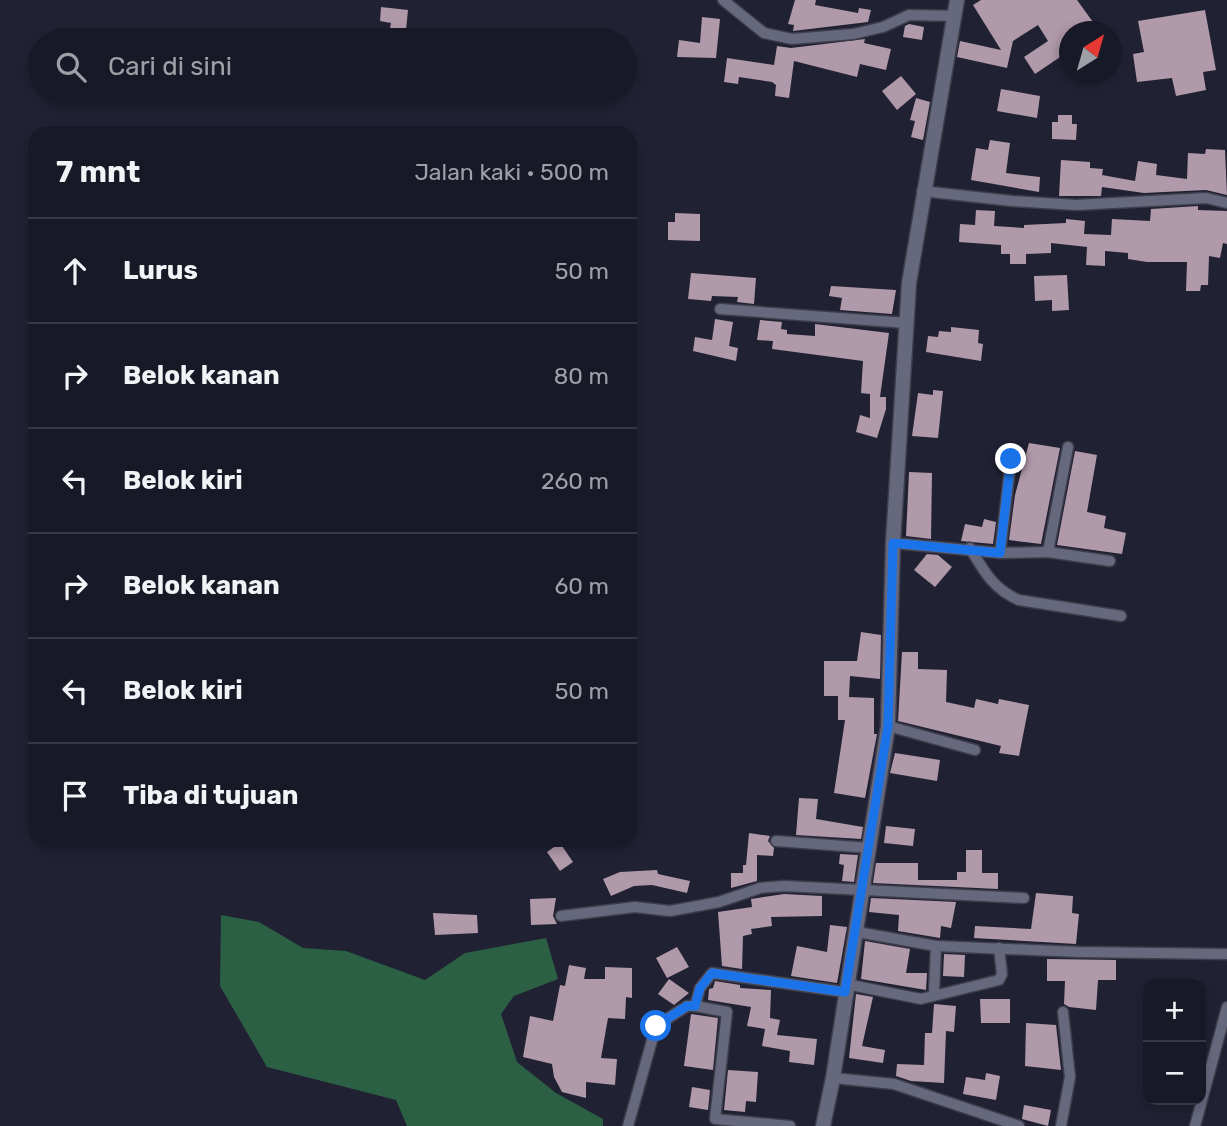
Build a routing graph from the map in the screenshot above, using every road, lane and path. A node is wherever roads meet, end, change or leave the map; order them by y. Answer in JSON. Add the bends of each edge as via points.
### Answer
{"nodes":[{"id":1,"x":723,"y":0,"type":"edge"},
{"id":2,"x":957,"y":0,"type":"edge"},
{"id":3,"x":956,"y":16,"type":"junction"},
{"id":4,"x":922,"y":191,"type":"junction"},
{"id":5,"x":1227,"y":203,"type":"edge"},
{"id":6,"x":720,"y":309,"type":"dead end"},
{"id":7,"x":906,"y":323,"type":"junction"},
{"id":8,"x":1068,"y":447,"type":"dead end"},
{"id":9,"x":1011,"y":459,"type":"dead end"},
{"id":10,"x":893,"y":543,"type":"junction"},
{"id":11,"x":970,"y":548,"type":"junction"},
{"id":12,"x":1048,"y":552,"type":"junction"},
{"id":13,"x":1000,"y":553,"type":"junction"},
{"id":14,"x":1110,"y":561,"type":"dead end"},
{"id":15,"x":1121,"y":616,"type":"dead end"},
{"id":16,"x":888,"y":726,"type":"junction"},
{"id":17,"x":975,"y":750,"type":"dead end"},
{"id":18,"x":776,"y":841,"type":"dead end"},
{"id":19,"x":870,"y":848,"type":"junction"},
{"id":20,"x":862,"y":892,"type":"junction"},
{"id":21,"x":1024,"y":898,"type":"dead end"},
{"id":22,"x":561,"y":916,"type":"dead end"},
{"id":23,"x":857,"y":932,"type":"junction"},
{"id":24,"x":936,"y":946,"type":"junction"},
{"id":25,"x":999,"y":948,"type":"junction"},
{"id":26,"x":1227,"y":954,"type":"edge"},
{"id":27,"x":845,"y":988,"type":"junction"},
{"id":28,"x":934,"y":994,"type":"junction"},
{"id":29,"x":695,"y":1006,"type":"junction"},
{"id":30,"x":1227,"y":1007,"type":"edge"},
{"id":31,"x":1063,"y":1013,"type":"dead end"},
{"id":32,"x":833,"y":1078,"type":"junction"},
{"id":33,"x":628,"y":1126,"type":"edge"},
{"id":34,"x":790,"y":1126,"type":"edge"},
{"id":35,"x":823,"y":1126,"type":"edge"},
{"id":36,"x":1019,"y":1126,"type":"edge"},
{"id":37,"x":1061,"y":1126,"type":"edge"},
{"id":38,"x":1195,"y":1126,"type":"edge"}],
"edges":[{"from":1,"to":3,"type":"street","via":[[764,33],[792,39],[853,34],[909,15]]},
{"from":2,"to":3,"type":"street"},
{"from":3,"to":4,"type":"street"},
{"from":4,"to":5,"type":"street","via":[[1076,205],[1206,198]]},
{"from":4,"to":7,"type":"street"},
{"from":6,"to":7,"type":"street"},
{"from":7,"to":10,"type":"street"},
{"from":8,"to":12,"type":"street"},
{"from":9,"to":13,"type":"street"},
{"from":10,"to":11,"type":"street"},
{"from":10,"to":16,"type":"street"},
{"from":11,"to":13,"type":"street"},
{"from":11,"to":15,"type":"street","via":[[985,574],[1007,595]]},
{"from":12,"to":13,"type":"street"},
{"from":12,"to":14,"type":"street"},
{"from":16,"to":17,"type":"street"},
{"from":16,"to":19,"type":"street"},
{"from":18,"to":19,"type":"street"},
{"from":19,"to":20,"type":"street"},
{"from":20,"to":21,"type":"street"},
{"from":20,"to":22,"type":"street","via":[[784,886],[670,911],[635,907]]},
{"from":20,"to":23,"type":"street"},
{"from":23,"to":24,"type":"street"},
{"from":23,"to":27,"type":"street"},
{"from":24,"to":25,"type":"street"},
{"from":24,"to":28,"type":"street"},
{"from":25,"to":26,"type":"street"},
{"from":25,"to":28,"type":"street","via":[[999,980]]},
{"from":27,"to":28,"type":"street","via":[[921,999]]},
{"from":27,"to":29,"type":"street","via":[[712,973],[700,988]]},
{"from":27,"to":32,"type":"street"},
{"from":29,"to":33,"type":"street","via":[[687,1006],[656,1026]]},
{"from":29,"to":34,"type":"street","via":[[727,1012],[715,1119]]},
{"from":30,"to":38,"type":"street"},
{"from":31,"to":37,"type":"street","via":[[1070,1077]]},
{"from":32,"to":35,"type":"street"},
{"from":32,"to":36,"type":"street","via":[[894,1084]]}]}
